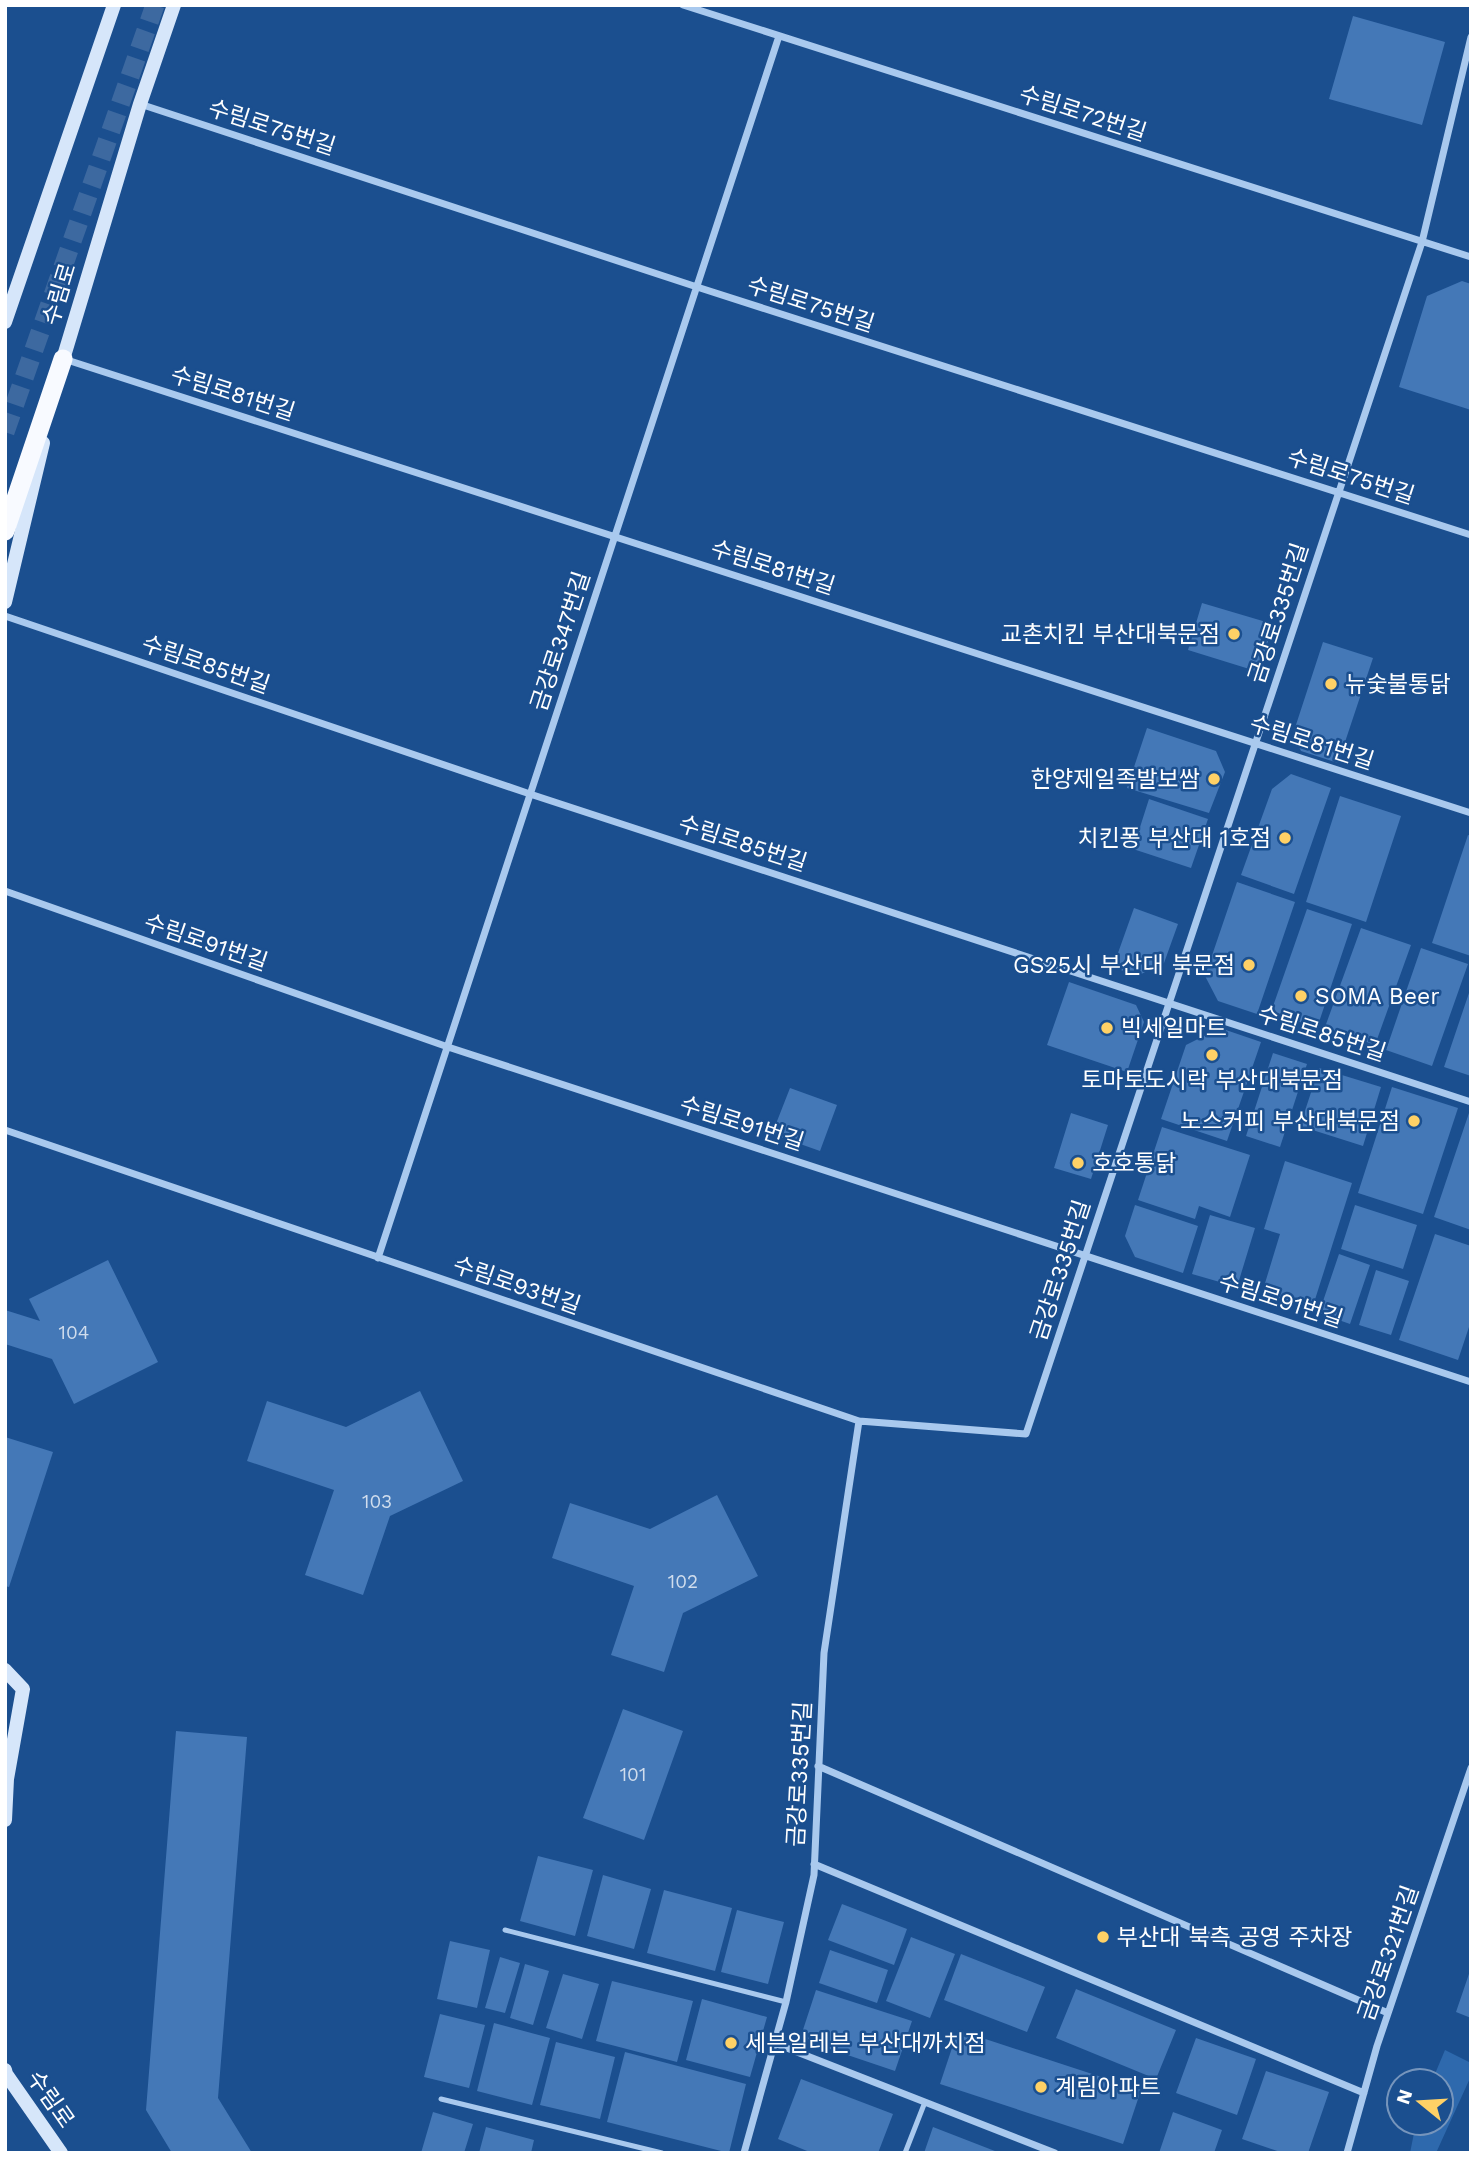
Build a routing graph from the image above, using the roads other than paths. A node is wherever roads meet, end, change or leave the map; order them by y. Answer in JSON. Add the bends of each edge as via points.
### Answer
{"nodes":[{"id":1,"x":114,"y":5,"type":"edge"},
{"id":2,"x":174,"y":5,"type":"edge"},
{"id":3,"x":683,"y":5,"type":"edge"},
{"id":4,"x":779,"y":36,"type":"junction"},
{"id":5,"x":1471,"y":37,"type":"edge"},
{"id":6,"x":140,"y":104,"type":"junction"},
{"id":7,"x":1422,"y":242,"type":"junction"},
{"id":8,"x":1471,"y":257,"type":"edge"},
{"id":9,"x":697,"y":287,"type":"junction"},
{"id":10,"x":5,"y":322,"type":"edge"},
{"id":11,"x":63,"y":359,"type":"junction"},
{"id":12,"x":1338,"y":493,"type":"junction"},
{"id":13,"x":5,"y":531,"type":"edge"},
{"id":14,"x":1471,"y":535,"type":"edge"},
{"id":15,"x":615,"y":536,"type":"junction"},
{"id":16,"x":5,"y":602,"type":"edge"},
{"id":17,"x":5,"y":616,"type":"edge"},
{"id":18,"x":1255,"y":744,"type":"junction"},
{"id":19,"x":530,"y":794,"type":"junction"},
{"id":20,"x":1471,"y":813,"type":"edge"},
{"id":21,"x":5,"y":891,"type":"edge"},
{"id":22,"x":1169,"y":1003,"type":"junction"},
{"id":23,"x":447,"y":1047,"type":"junction"},
{"id":24,"x":1471,"y":1102,"type":"edge"},
{"id":25,"x":5,"y":1130,"type":"edge"},
{"id":26,"x":1085,"y":1256,"type":"junction"},
{"id":27,"x":378,"y":1258,"type":"junction"},
{"id":28,"x":1471,"y":1382,"type":"edge"},
{"id":29,"x":859,"y":1421,"type":"junction"},
{"id":30,"x":1026,"y":1434,"type":"joint"},
{"id":31,"x":5,"y":1670,"type":"edge"},
{"id":32,"x":818,"y":1766,"type":"junction"},
{"id":33,"x":1471,"y":1768,"type":"edge"},
{"id":34,"x":5,"y":1821,"type":"edge"},
{"id":35,"x":814,"y":1864,"type":"junction"},
{"id":36,"x":506,"y":1930,"type":"dead end"},
{"id":37,"x":786,"y":2002,"type":"junction"},
{"id":38,"x":1388,"y":2013,"type":"junction"},
{"id":39,"x":774,"y":2043,"type":"junction"},
{"id":40,"x":5,"y":2070,"type":"edge"},
{"id":41,"x":1364,"y":2093,"type":"junction"},
{"id":42,"x":441,"y":2099,"type":"dead end"},
{"id":43,"x":925,"y":2102,"type":"junction"},
{"id":44,"x":1050,"y":2152,"type":"edge"},
{"id":45,"x":61,"y":2153,"type":"edge"},
{"id":46,"x":662,"y":2153,"type":"edge"},
{"id":47,"x":744,"y":2153,"type":"edge"},
{"id":48,"x":905,"y":2153,"type":"edge"},
{"id":49,"x":1347,"y":2153,"type":"edge"}],
"edges":[{"from":1,"to":10,"type":"main road","name":"수림로"},
{"from":2,"to":6,"type":"main road","name":"수림로"},
{"from":3,"to":4,"type":"street","name":"수림로72번길"},
{"from":4,"to":7,"type":"street","name":"수림로72번길"},
{"from":4,"to":9,"type":"street","name":"금강로347번길"},
{"from":5,"to":7,"type":"street","name":"금강로335번길"},
{"from":6,"to":9,"type":"street","name":"수림로75번길"},
{"from":6,"to":11,"type":"main road","name":"수림로"},
{"from":7,"to":8,"type":"street","name":"수림로72번길"},
{"from":7,"to":12,"type":"street","name":"금강로335번길"},
{"from":9,"to":12,"type":"street","name":"수림로75번길"},
{"from":9,"to":15,"type":"street","name":"금강로347번길"},
{"from":11,"to":13,"type":"highway"},
{"from":11,"to":15,"type":"street","name":"수림로81번길"},
{"from":11,"to":16,"type":"main road","name":"수림로"},
{"from":12,"to":14,"type":"street","name":"수림로75번길"},
{"from":12,"to":18,"type":"street","name":"금강로335번길"},
{"from":15,"to":18,"type":"street","name":"수림로81번길"},
{"from":15,"to":19,"type":"street","name":"금강로347번길"},
{"from":17,"to":19,"type":"street","name":"수림로85번길"},
{"from":18,"to":20,"type":"street","name":"수림로81번길"},
{"from":18,"to":22,"type":"street","name":"금강로335번길"},
{"from":19,"to":22,"type":"street","name":"수림로85번길"},
{"from":19,"to":23,"type":"street","name":"금강로347번길"},
{"from":21,"to":23,"type":"street","name":"수림로91번길"},
{"from":22,"to":24,"type":"street","name":"수림로85번길"},
{"from":22,"to":26,"type":"street","name":"금강로335번길"},
{"from":23,"to":26,"type":"street","name":"수림로91번길"},
{"from":23,"to":27,"type":"street","name":"금강로347번길"},
{"from":25,"to":27,"type":"street","name":"수림로93번길"},
{"from":26,"to":28,"type":"street","name":"수림로91번길"},
{"from":26,"to":30,"type":"street","name":"금강로335번길"},
{"from":27,"to":29,"type":"street","name":"수림로93번길"},
{"from":29,"to":30,"type":"street","name":"수림로93번길"},
{"from":29,"to":32,"type":"street","name":"금강로335번길","via":[[824,1653]]},
{"from":31,"to":34,"type":"main road","via":[[23,1689],[7,1779]]},
{"from":32,"to":35,"type":"street","name":"금강로335번길"},
{"from":32,"to":38,"type":"street"},
{"from":33,"to":38,"type":"street","name":"금강로321번길"},
{"from":35,"to":37,"type":"street","name":"금강로335번길"},
{"from":35,"to":41,"type":"street"},
{"from":36,"to":37,"type":"lane"},
{"from":37,"to":39,"type":"street","name":"금강로335번길"},
{"from":38,"to":41,"type":"street","name":"금강로321번길"},
{"from":39,"to":43,"type":"street"},
{"from":39,"to":47,"type":"street","name":"금강로335번길"},
{"from":40,"to":45,"type":"main road","name":"수림로"},
{"from":41,"to":49,"type":"street","name":"금강로321번길"},
{"from":42,"to":46,"type":"lane"},
{"from":43,"to":44,"type":"street"},
{"from":43,"to":48,"type":"lane"}]}
